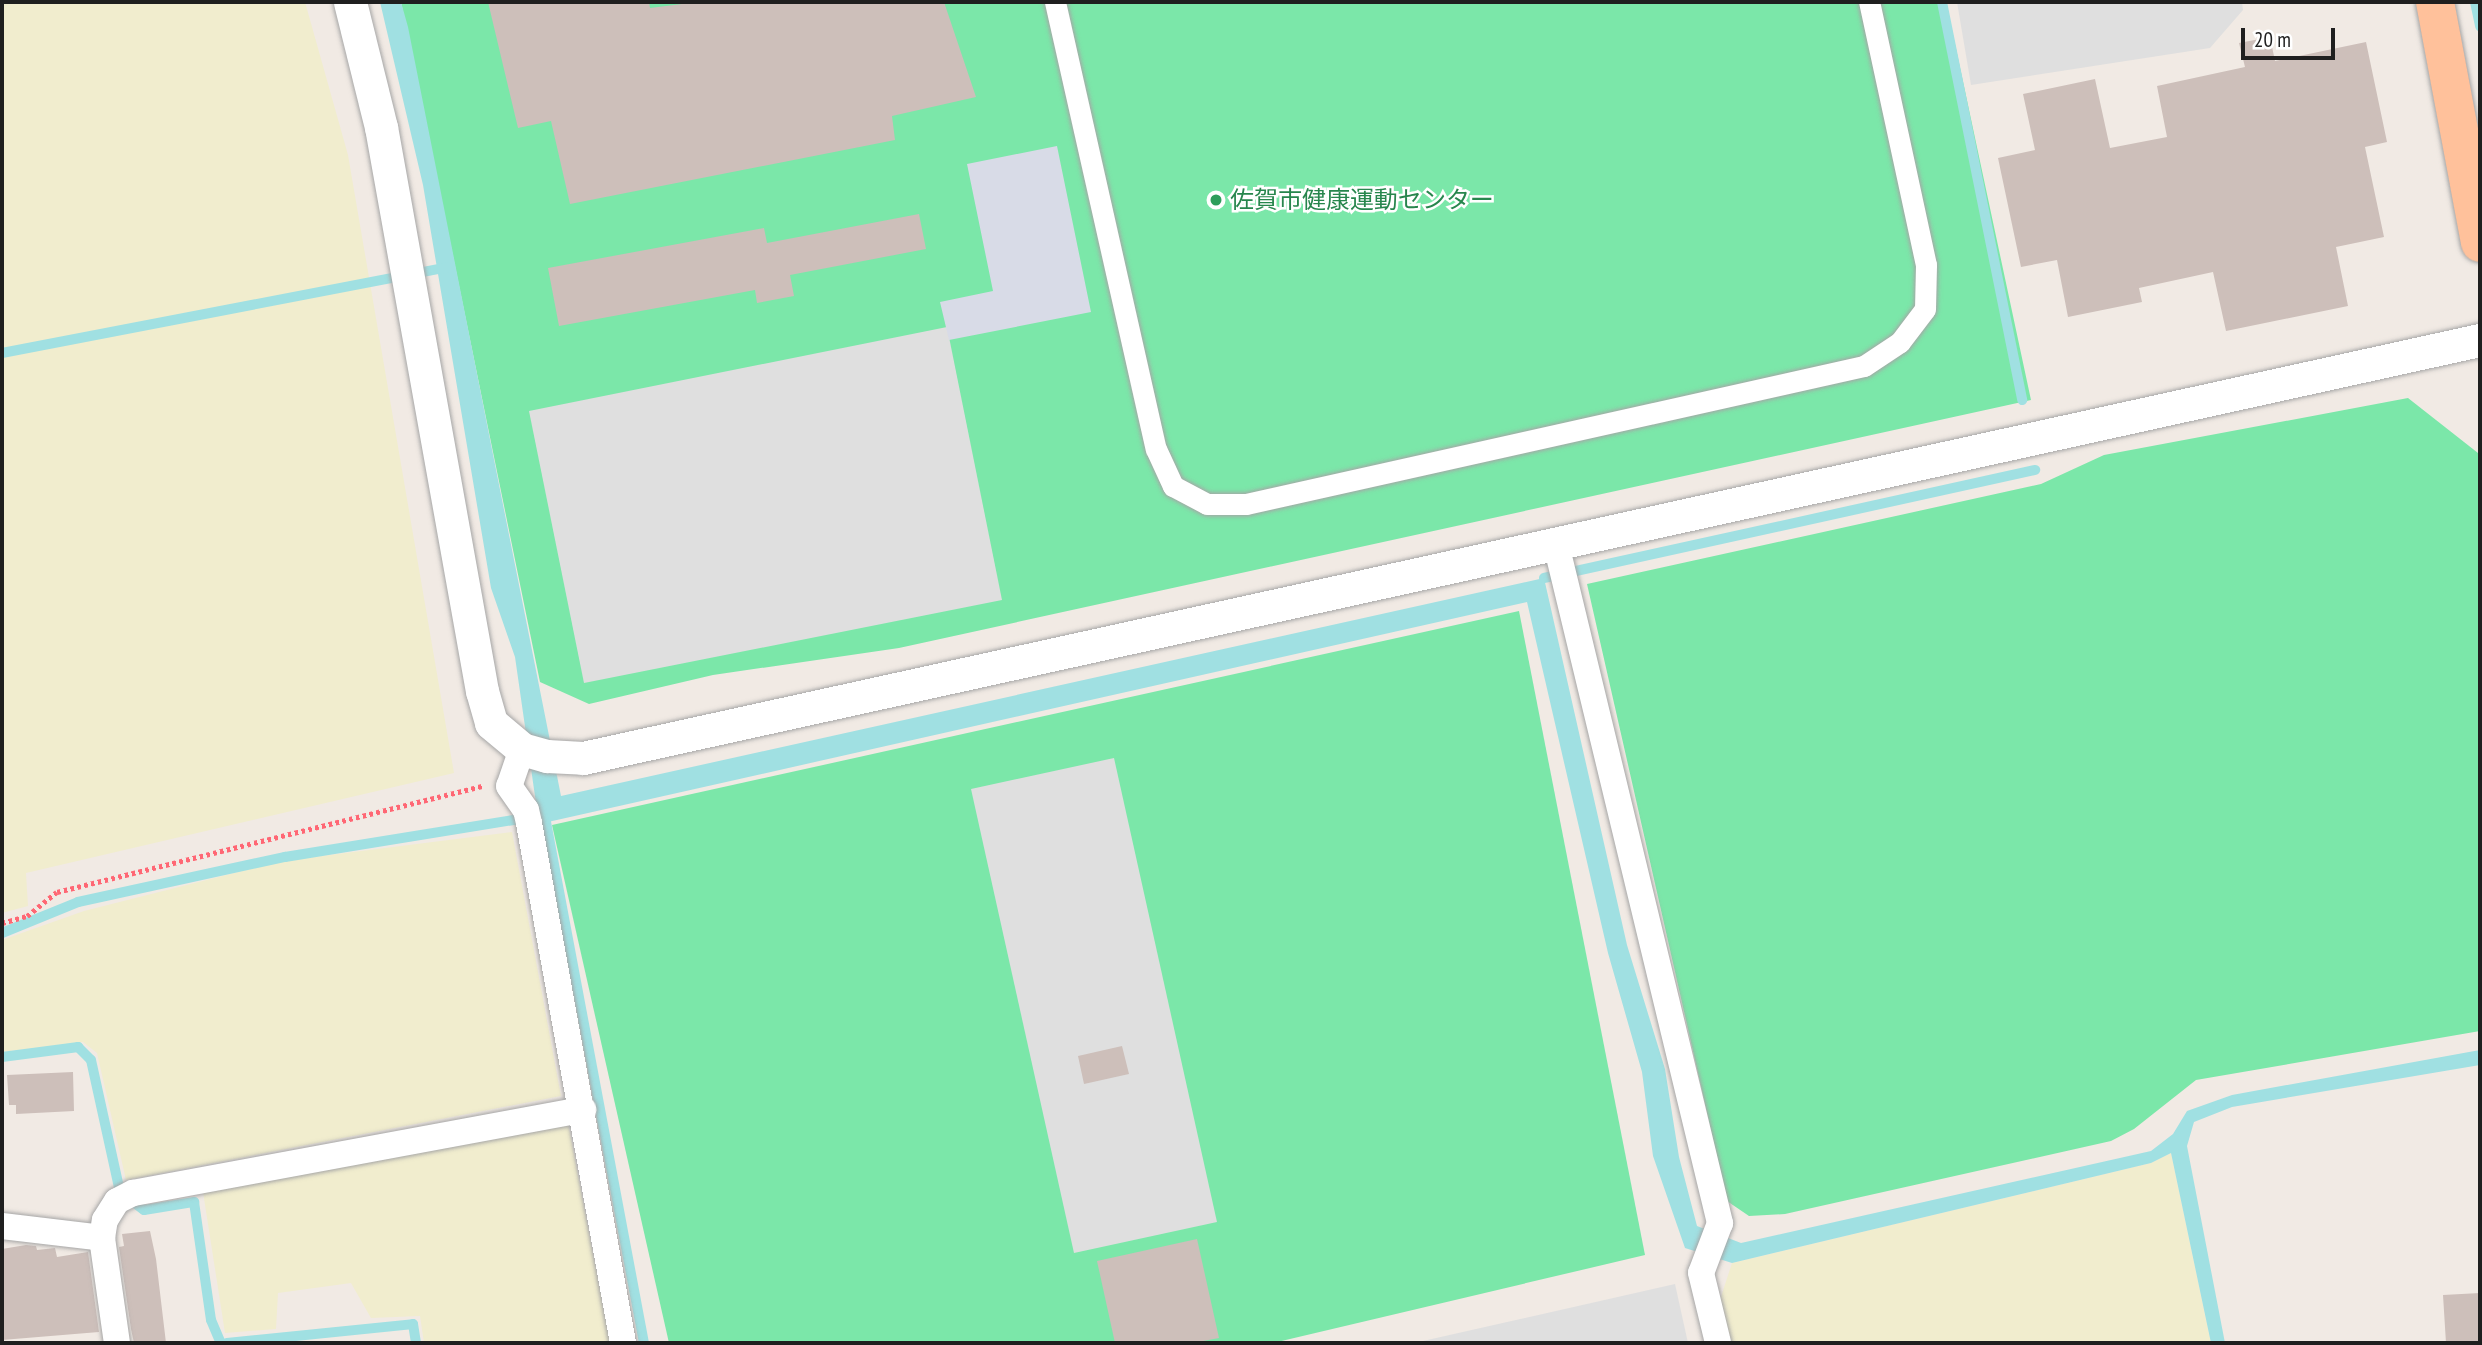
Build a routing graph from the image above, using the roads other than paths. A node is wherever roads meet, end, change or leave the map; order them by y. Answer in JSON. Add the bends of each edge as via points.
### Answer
{"nodes":[{"id":1,"x":350,"y":2,"type":"edge"},
{"id":2,"x":1055,"y":2,"type":"edge"},
{"id":3,"x":1869,"y":2,"type":"edge"},
{"id":4,"x":2435,"y":2,"type":"edge"},
{"id":5,"x":2480,"y":243,"type":"edge"},
{"id":6,"x":2480,"y":340,"type":"edge"},
{"id":7,"x":1558,"y":552,"type":"junction"},
{"id":8,"x":522,"y":749,"type":"junction"},
{"id":9,"x":583,"y":1110,"type":"junction"},
{"id":10,"x":2,"y":1226,"type":"edge"},
{"id":11,"x":102,"y":1238,"type":"junction"},
{"id":12,"x":117,"y":1343,"type":"edge"},
{"id":13,"x":623,"y":1343,"type":"edge"},
{"id":14,"x":1718,"y":1343,"type":"edge"}],
"edges":[{"from":1,"to":8,"type":"street","via":[[381,127],[482,691],[491,723]]},
{"from":2,"to":3,"type":"street","via":[[1156,449],[1173,486],[1207,504],[1246,504],[1864,366],[1900,342],[1925,309],[1926,265]]},
{"from":4,"to":5,"type":"main road"},
{"from":6,"to":7,"type":"street"},
{"from":7,"to":8,"type":"street","via":[[569,758]]},
{"from":7,"to":14,"type":"street","via":[[1718,1228],[1701,1273]]},
{"from":8,"to":9,"type":"street","via":[[509,786],[528,817]]},
{"from":9,"to":11,"type":"street","via":[[125,1197],[105,1220]]},
{"from":9,"to":13,"type":"street"},
{"from":10,"to":11,"type":"street"},
{"from":11,"to":12,"type":"street"}]}
